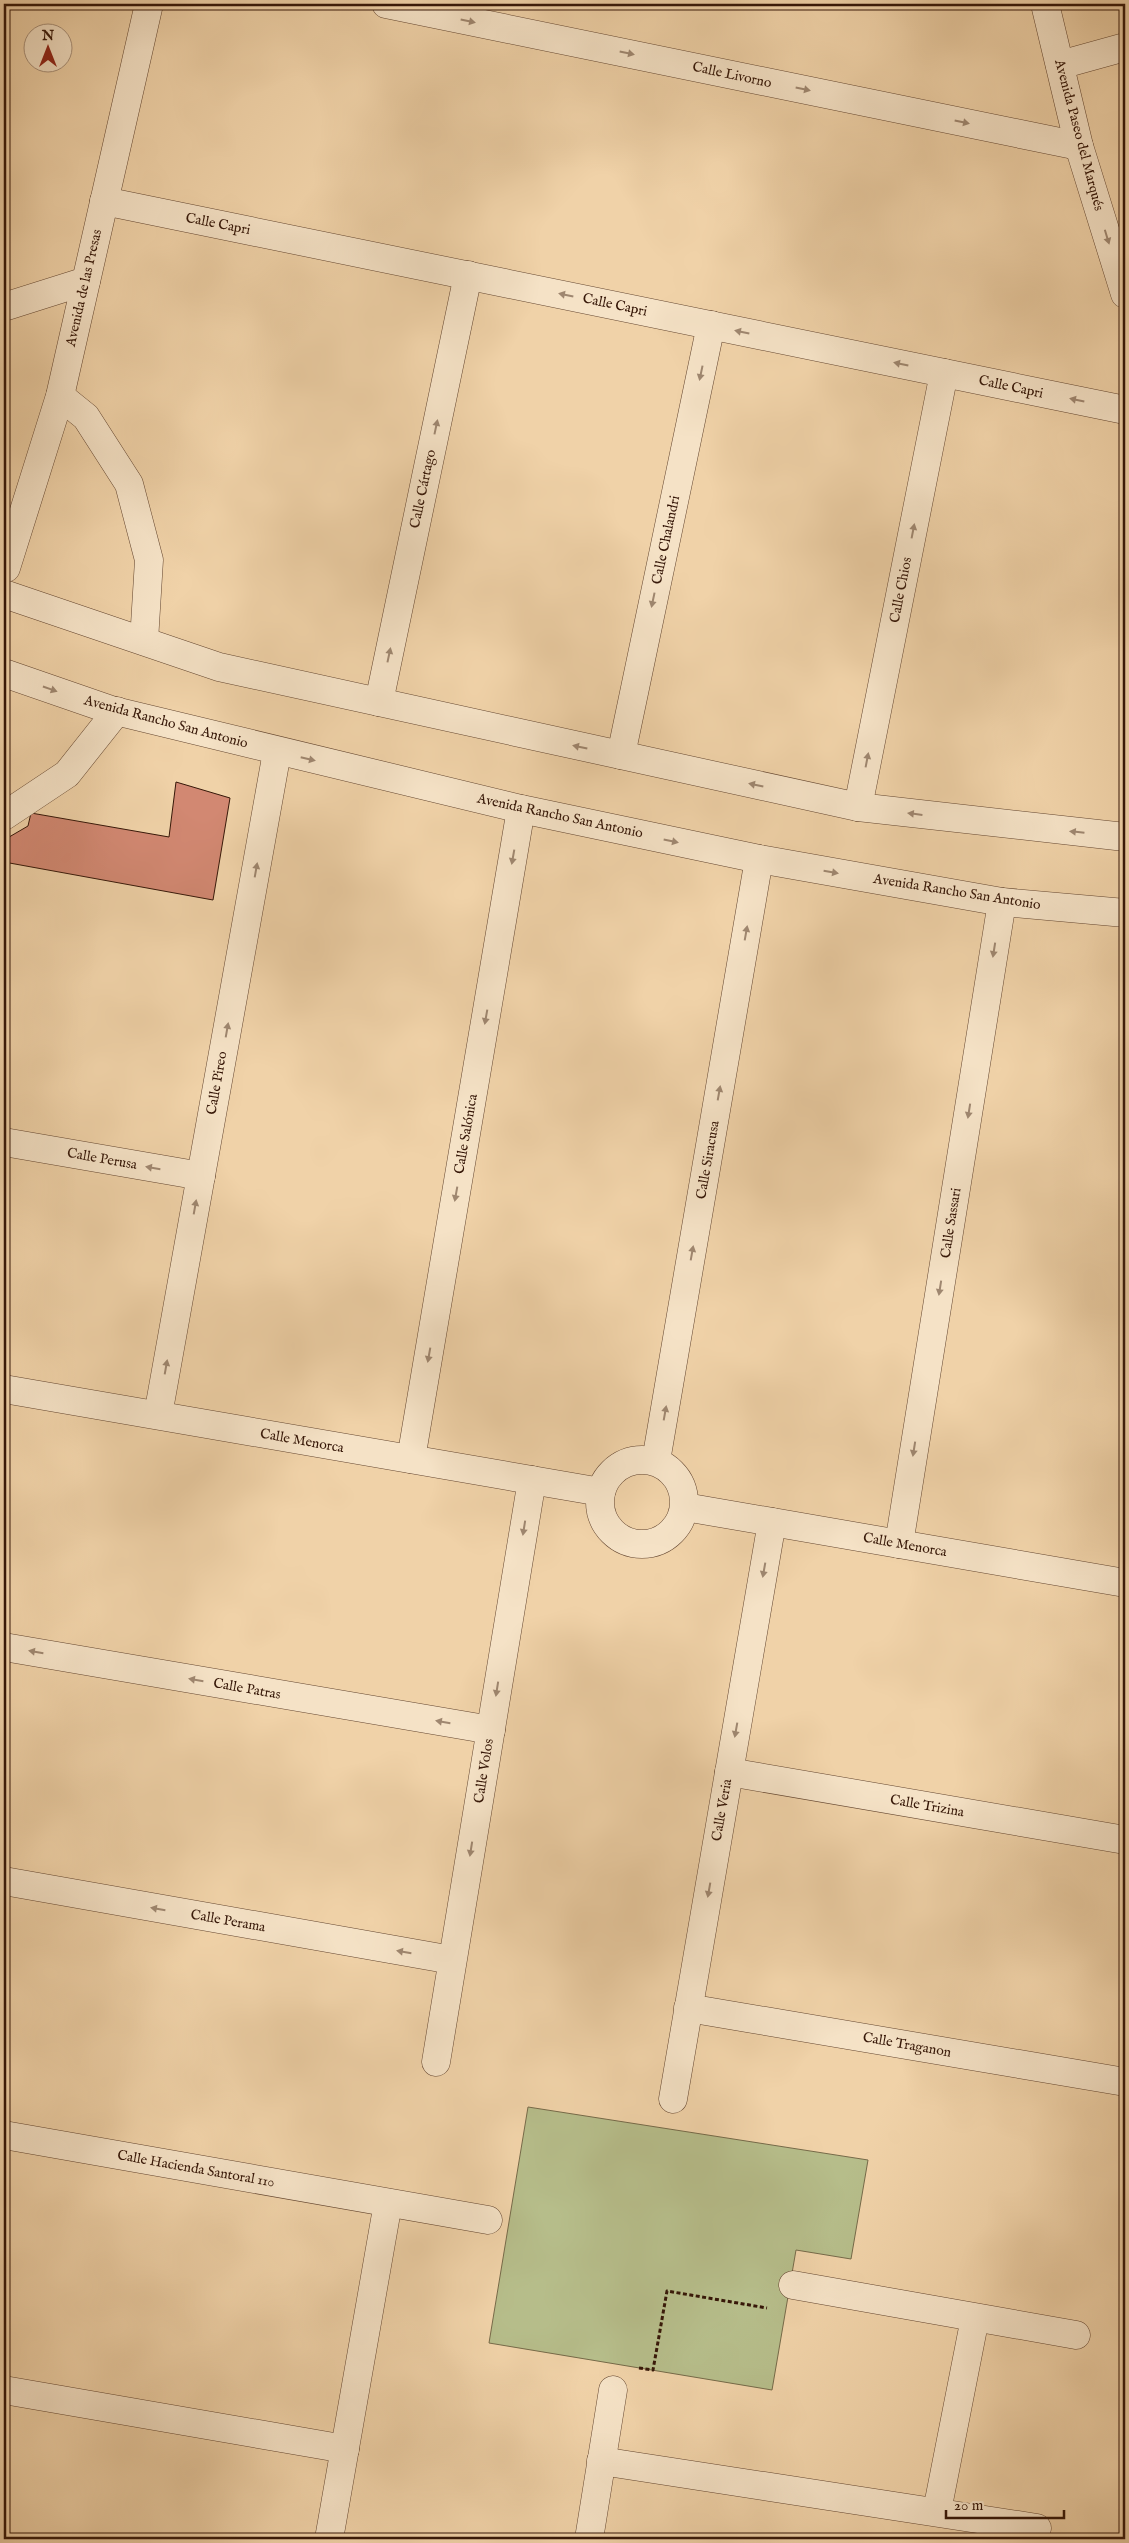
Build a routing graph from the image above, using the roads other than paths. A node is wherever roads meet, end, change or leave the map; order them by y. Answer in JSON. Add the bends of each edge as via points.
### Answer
{"nodes":[{"id":1,"x":149,"y":4,"type":"edge"},
{"id":2,"x":386,"y":4,"type":"edge"},
{"id":3,"x":1045,"y":4,"type":"edge"},
{"id":4,"x":1125,"y":47,"type":"edge"},
{"id":5,"x":1060,"y":64,"type":"junction"},
{"id":6,"x":1079,"y":146,"type":"junction"},
{"id":7,"x":104,"y":201,"type":"junction"},
{"id":8,"x":468,"y":275,"type":"junction"},
{"id":9,"x":86,"y":281,"type":"junction"},
{"id":10,"x":1125,"y":294,"type":"edge"},
{"id":11,"x":4,"y":307,"type":"edge"},
{"id":12,"x":711,"y":325,"type":"junction"},
{"id":13,"x":944,"y":373,"type":"junction"},
{"id":14,"x":60,"y":396,"type":"junction"},
{"id":15,"x":1125,"y":410,"type":"edge"},
{"id":16,"x":5,"y":565,"type":"edge"},
{"id":17,"x":5,"y":604,"type":"edge"},
{"id":18,"x":144,"y":641,"type":"junction"},
{"id":19,"x":4,"y":673,"type":"edge"},
{"id":20,"x":379,"y":702,"type":"junction"},
{"id":21,"x":117,"y":711,"type":"junction"},
{"id":22,"x":277,"y":752,"type":"junction"},
{"id":23,"x":621,"y":756,"type":"junction"},
{"id":24,"x":858,"y":807,"type":"junction"},
{"id":25,"x":521,"y":809,"type":"junction"},
{"id":26,"x":4,"y":816,"type":"edge"},
{"id":27,"x":1125,"y":837,"type":"edge"},
{"id":28,"x":759,"y":859,"type":"junction"},
{"id":29,"x":1002,"y":902,"type":"junction"},
{"id":30,"x":1125,"y":913,"type":"edge"},
{"id":31,"x":4,"y":1142,"type":"edge"},
{"id":32,"x":201,"y":1176,"type":"junction"},
{"id":33,"x":4,"y":1389,"type":"edge"},
{"id":34,"x":158,"y":1415,"type":"junction"},
{"id":35,"x":411,"y":1459,"type":"junction"},
{"id":36,"x":656,"y":1461,"type":"junction"},
{"id":37,"x":532,"y":1480,"type":"junction"},
{"id":38,"x":601,"y":1492,"type":"junction"},
{"id":39,"x":685,"y":1507,"type":"junction"},
{"id":40,"x":772,"y":1522,"type":"junction"},
{"id":41,"x":899,"y":1544,"type":"junction"},
{"id":42,"x":1125,"y":1582,"type":"edge"},
{"id":43,"x":4,"y":1647,"type":"edge"},
{"id":44,"x":490,"y":1730,"type":"junction"},
{"id":45,"x":729,"y":1772,"type":"junction"},
{"id":46,"x":1125,"y":1840,"type":"edge"},
{"id":47,"x":4,"y":1881,"type":"edge"},
{"id":48,"x":452,"y":1960,"type":"junction"},
{"id":49,"x":688,"y":2008,"type":"junction"},
{"id":50,"x":436,"y":2062,"type":"dead end"},
{"id":51,"x":1125,"y":2082,"type":"edge"},
{"id":52,"x":673,"y":2099,"type":"dead end"},
{"id":53,"x":4,"y":2135,"type":"edge"},
{"id":54,"x":388,"y":2203,"type":"junction"},
{"id":55,"x":488,"y":2220,"type":"dead end"},
{"id":56,"x":793,"y":2284,"type":"road end"},
{"id":57,"x":975,"y":2318,"type":"junction"},
{"id":58,"x":1076,"y":2335,"type":"dead end"},
{"id":59,"x":4,"y":2390,"type":"edge"},
{"id":60,"x":613,"y":2390,"type":"road end"},
{"id":61,"x":345,"y":2449,"type":"junction"},
{"id":62,"x":601,"y":2461,"type":"junction"},
{"id":63,"x":937,"y":2511,"type":"junction"},
{"id":64,"x":1036,"y":2528,"type":"dead end"},
{"id":65,"x":329,"y":2539,"type":"edge"},
{"id":66,"x":589,"y":2539,"type":"edge"}],
"edges":[{"from":1,"to":7,"type":"street","name":"Avenida de las Presas"},
{"from":2,"to":6,"type":"street","name":"Calle Livorno","one_way":true},
{"from":3,"to":5,"type":"street","name":"Avenida Paseo del Marqués"},
{"from":4,"to":5,"type":"street"},
{"from":5,"to":6,"type":"street","name":"Avenida Paseo del Marqués"},
{"from":6,"to":10,"type":"street","name":"Avenida Paseo del Marqués","one_way":true},
{"from":7,"to":8,"type":"street","name":"Calle Capri"},
{"from":7,"to":9,"type":"street","name":"Avenida de las Presas"},
{"from":12,"to":8,"type":"street","name":"Calle Capri","one_way":true},
{"from":20,"to":8,"type":"street","name":"Calle Cártago","one_way":true},
{"from":9,"to":11,"type":"street"},
{"from":9,"to":14,"type":"street","name":"Avenida de las Presas"},
{"from":13,"to":12,"type":"street","name":"Calle Capri","one_way":true},
{"from":12,"to":23,"type":"street","name":"Calle Chalandri","one_way":true},
{"from":15,"to":13,"type":"street","name":"Calle Capri","one_way":true},
{"from":24,"to":13,"type":"street","name":"Calle Chios","one_way":true},
{"from":14,"to":16,"type":"street","name":"Avenida de las Presas"},
{"from":14,"to":18,"type":"street","via":[[86,417],[129,484],[149,560]]},
{"from":16,"to":17,"type":"street","name":"Avenida de las Presas"},
{"from":17,"to":18,"type":"street"},
{"from":18,"to":20,"type":"street","via":[[219,667]]},
{"from":19,"to":21,"type":"street","name":"Avenida Rancho San Antonio","one_way":true},
{"from":23,"to":20,"type":"street","one_way":true},
{"from":21,"to":22,"type":"street","name":"Avenida Rancho San Antonio"},
{"from":21,"to":26,"type":"street","via":[[67,774]]},
{"from":22,"to":25,"type":"street","name":"Avenida Rancho San Antonio","one_way":true},
{"from":32,"to":22,"type":"street","name":"Calle Pireo","one_way":true},
{"from":24,"to":23,"type":"street","one_way":true},
{"from":27,"to":24,"type":"street","one_way":true},
{"from":25,"to":28,"type":"street","name":"Avenida Rancho San Antonio","one_way":true},
{"from":25,"to":35,"type":"street","name":"Calle Salónica","one_way":true},
{"from":28,"to":29,"type":"street","name":"Avenida Rancho San Antonio","one_way":true},
{"from":36,"to":28,"type":"street","name":"Calle Siracusa","one_way":true},
{"from":29,"to":30,"type":"street","name":"Avenida Rancho San Antonio"},
{"from":29,"to":41,"type":"street","name":"Calle Sassari","one_way":true},
{"from":32,"to":31,"type":"street","name":"Calle Perusa","one_way":true},
{"from":34,"to":32,"type":"street","name":"Calle Pireo","one_way":true},
{"from":33,"to":34,"type":"street","name":"Calle Menorca"},
{"from":34,"to":35,"type":"street","name":"Calle Menorca"},
{"from":35,"to":37,"type":"street","name":"Calle Menorca"},
{"from":36,"to":38,"type":"street","via":[[628,1461],[606,1479]]},
{"from":36,"to":39,"type":"street","via":[[679,1479]]},
{"from":37,"to":38,"type":"street","name":"Calle Menorca"},
{"from":37,"to":44,"type":"street","name":"Calle Volos","one_way":true},
{"from":38,"to":39,"type":"street","via":[[602,1512],[611,1531],[635,1544],[649,1544],[673,1531]]},
{"from":39,"to":40,"type":"street","name":"Calle Menorca"},
{"from":40,"to":41,"type":"street","name":"Calle Menorca"},
{"from":40,"to":45,"type":"street","name":"Calle Veria","one_way":true},
{"from":41,"to":42,"type":"street","name":"Calle Menorca"},
{"from":44,"to":43,"type":"street","name":"Calle Patras","one_way":true},
{"from":44,"to":48,"type":"street","name":"Calle Volos","one_way":true},
{"from":45,"to":46,"type":"street","name":"Calle Trizina"},
{"from":45,"to":49,"type":"street","name":"Calle Veria","one_way":true},
{"from":48,"to":47,"type":"street","name":"Calle Perama","one_way":true},
{"from":48,"to":50,"type":"street","name":"Calle Volos"},
{"from":49,"to":51,"type":"street","name":"Calle Traganon"},
{"from":49,"to":52,"type":"street","name":"Calle Veria"},
{"from":53,"to":54,"type":"street","name":"Calle Hacienda Santoral 110"},
{"from":54,"to":55,"type":"street","name":"Calle Hacienda Santoral 110"},
{"from":54,"to":61,"type":"street"},
{"from":56,"to":57,"type":"street"},
{"from":57,"to":58,"type":"street"},
{"from":57,"to":63,"type":"street"},
{"from":59,"to":61,"type":"street"},
{"from":60,"to":62,"type":"street"},
{"from":61,"to":65,"type":"street"},
{"from":62,"to":63,"type":"street"},
{"from":62,"to":66,"type":"street"},
{"from":63,"to":64,"type":"street"}]}
